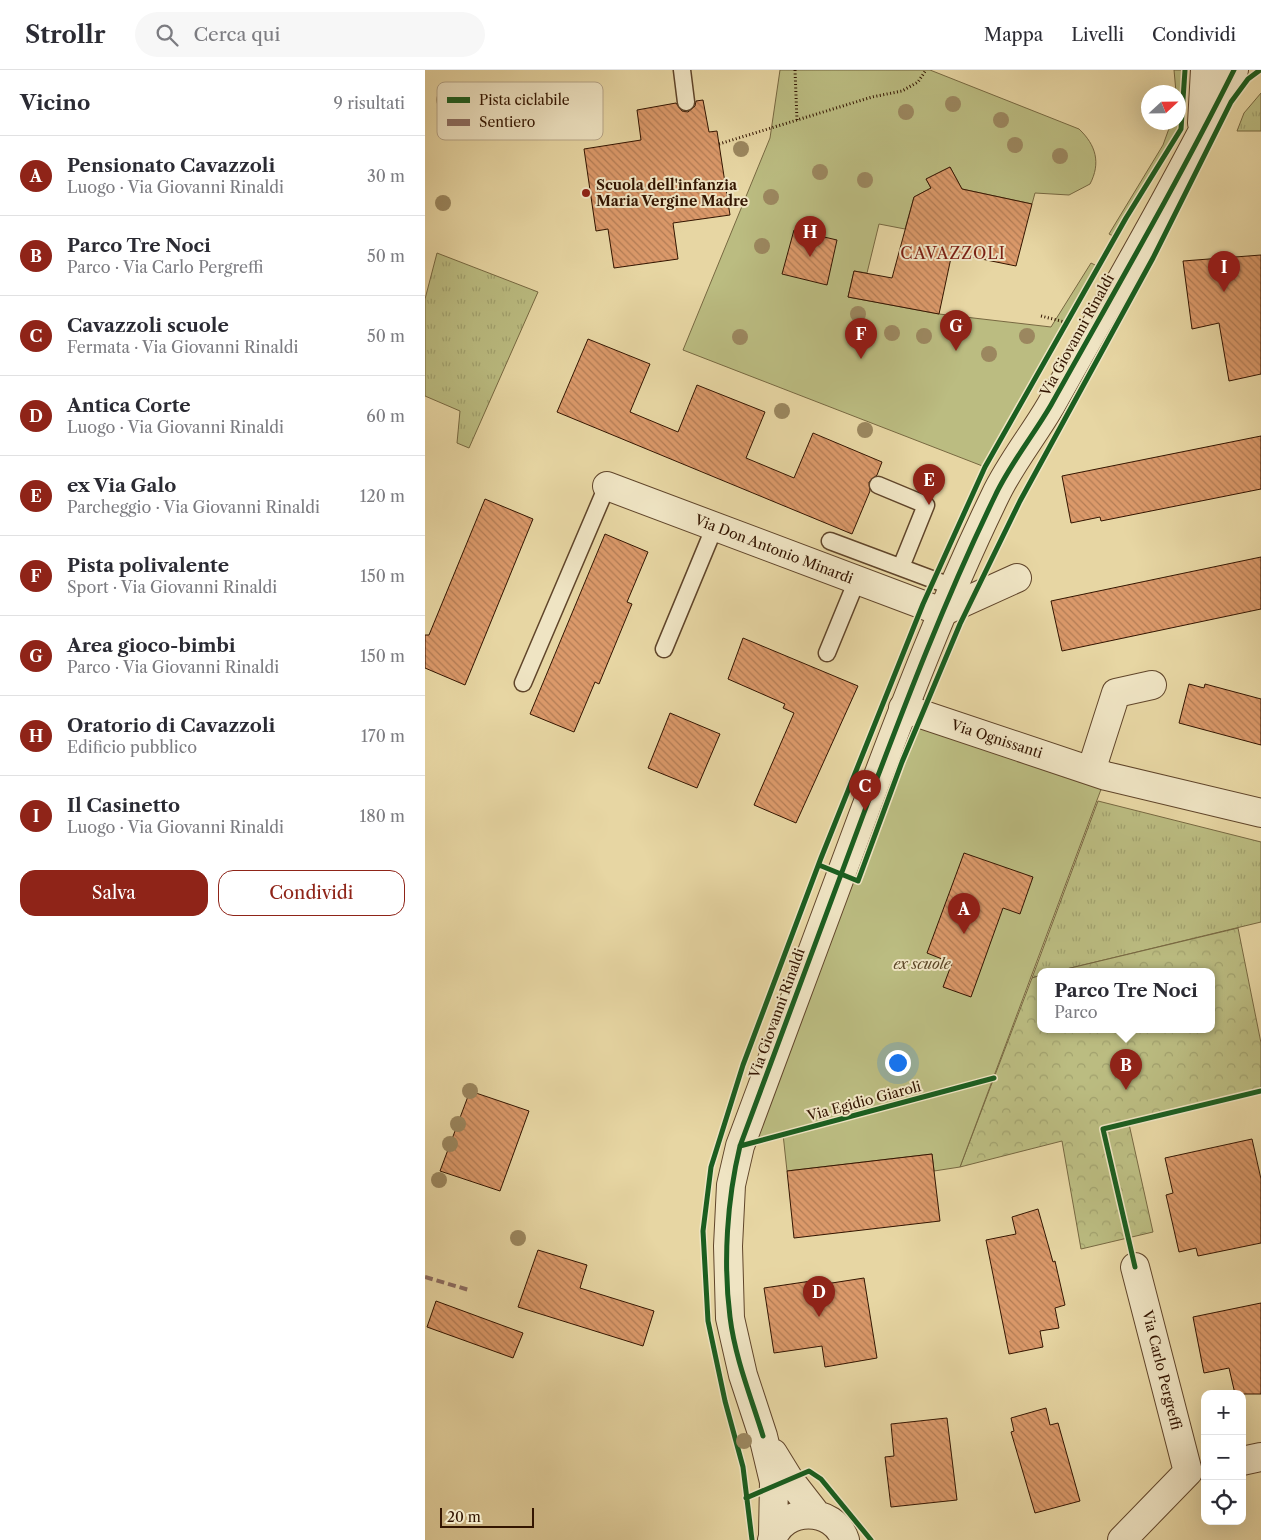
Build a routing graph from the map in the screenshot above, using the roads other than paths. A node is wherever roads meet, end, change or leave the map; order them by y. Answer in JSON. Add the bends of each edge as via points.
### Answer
{"nodes":[{"id":1,"x":682,"y":70,"type":"edge"},
{"id":2,"x":1205,"y":70,"type":"edge"},
{"id":3,"x":1234,"y":70,"type":"edge"},
{"id":4,"x":686,"y":102,"type":"dead end"},
{"id":5,"x":1202,"y":134,"type":"junction"},
{"id":6,"x":878,"y":485,"type":"dead end"},
{"id":7,"x":607,"y":486,"type":"joint"},
{"id":8,"x":715,"y":526,"type":"junction"},
{"id":9,"x":830,"y":541,"type":"dead end"},
{"id":10,"x":901,"y":567,"type":"junction"},
{"id":11,"x":1017,"y":578,"type":"dead end"},
{"id":12,"x":857,"y":580,"type":"junction"},
{"id":13,"x":953,"y":587,"type":"junction"},
{"id":14,"x":942,"y":612,"type":"junction"},
{"id":15,"x":664,"y":649,"type":"dead end"},
{"id":16,"x":827,"y":654,"type":"dead end"},
{"id":17,"x":523,"y":683,"type":"dead end"},
{"id":18,"x":1152,"y":685,"type":"dead end"},
{"id":19,"x":903,"y":708,"type":"junction"},
{"id":20,"x":1091,"y":770,"type":"junction"},
{"id":21,"x":1261,"y":813,"type":"edge"},
{"id":22,"x":1135,"y":1267,"type":"dead end"},
{"id":23,"x":763,"y":1436,"type":"junction"},
{"id":24,"x":1261,"y":1456,"type":"edge"},
{"id":25,"x":1246,"y":1460,"type":"edge"},
{"id":26,"x":1197,"y":1471,"type":"edge"},
{"id":27,"x":817,"y":1515,"type":"junction"},
{"id":28,"x":773,"y":1538,"type":"edge"},
{"id":29,"x":845,"y":1540,"type":"edge"},
{"id":30,"x":1122,"y":1540,"type":"edge"}],
"edges":[{"from":1,"to":4,"type":"lane"},
{"from":2,"to":5,"type":"street","name":"Via Giovanni Rinaldi"},
{"from":3,"to":5,"type":"street","name":"Via Giovanni Rinaldi"},
{"from":5,"to":13,"type":"street","name":"Via Giovanni Rinaldi","via":[[1049,408],[997,492]]},
{"from":6,"to":10,"type":"lane","via":[[926,505]]},
{"from":7,"to":8,"type":"street","name":"Via Don Antonio Minardi"},
{"from":7,"to":17,"type":"lane"},
{"from":8,"to":12,"type":"street","name":"Via Don Antonio Minardi"},
{"from":8,"to":15,"type":"lane"},
{"from":9,"to":10,"type":"lane"},
{"from":10,"to":13,"type":"lane"},
{"from":11,"to":14,"type":"street"},
{"from":12,"to":14,"type":"street","name":"Via Don Antonio Minardi"},
{"from":12,"to":16,"type":"lane"},
{"from":13,"to":14,"type":"street","name":"Via Giovanni Rinaldi"},
{"from":14,"to":19,"type":"street","name":"Via Giovanni Rinaldi"},
{"from":18,"to":20,"type":"street","via":[[1116,693]]},
{"from":19,"to":20,"type":"street","name":"Via Ognissanti"},
{"from":19,"to":23,"type":"street","name":"Via Giovanni Rinaldi","via":[[740,1146],[731,1184],[728,1246],[730,1318],[743,1375]]},
{"from":20,"to":21,"type":"street","name":"Via Ognissanti"},
{"from":22,"to":26,"type":"street","name":"Via Carlo Pergreffi"},
{"from":23,"to":27,"type":"street","via":[[789,1479]]},
{"from":23,"to":28,"type":"street","via":[[774,1482]]},
{"from":24,"to":25,"type":"street"},
{"from":26,"to":30,"type":"street","name":"Via Carlo Pergreffi"},
{"from":27,"to":28,"type":"street","via":[[792,1518],[781,1525]]},
{"from":27,"to":29,"type":"street","via":[[837,1526]]}]}
